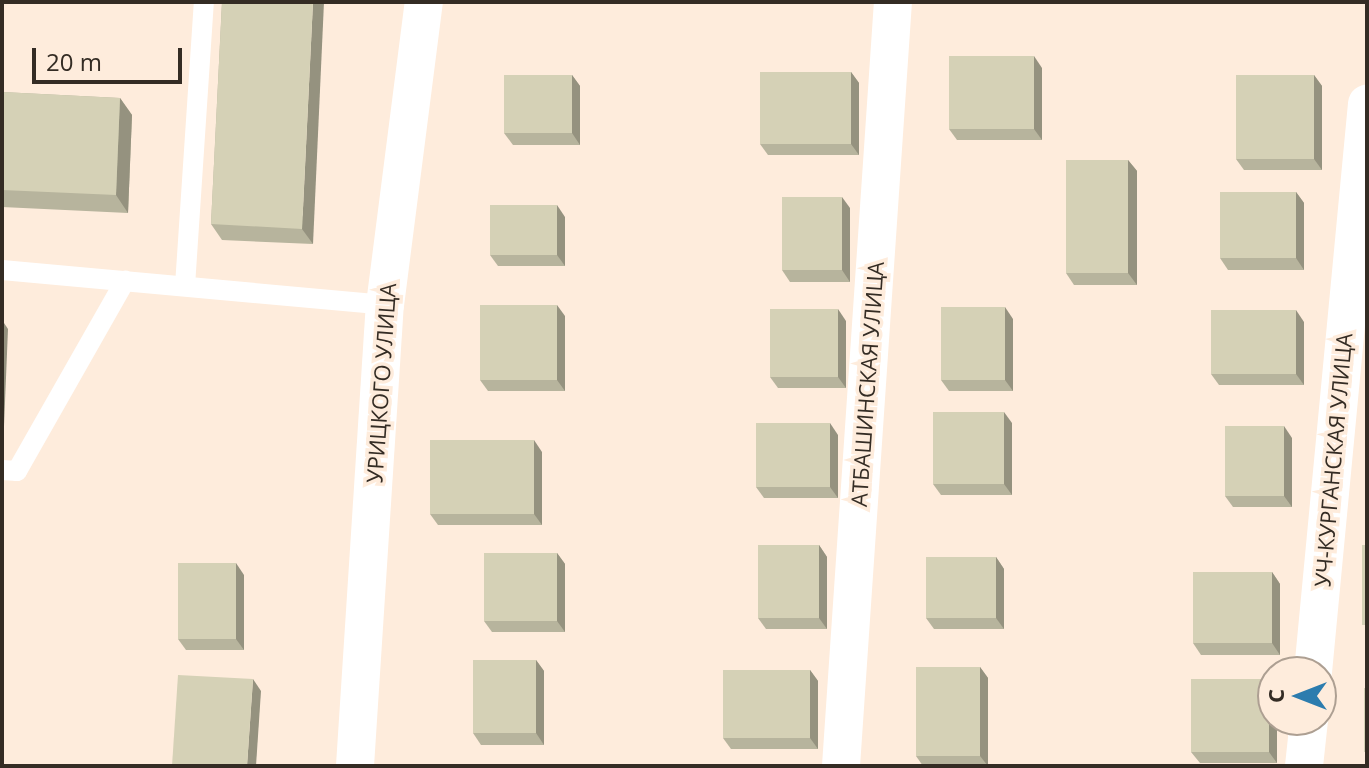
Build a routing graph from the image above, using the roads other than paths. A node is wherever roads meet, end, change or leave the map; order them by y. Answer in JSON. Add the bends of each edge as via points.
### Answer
{"nodes":[{"id":1,"x":204,"y":2,"type":"edge"},
{"id":2,"x":424,"y":2,"type":"edge"},
{"id":3,"x":893,"y":2,"type":"edge"},
{"id":4,"x":1367,"y":104,"type":"edge"},
{"id":5,"x":2,"y":270,"type":"edge"},
{"id":6,"x":125,"y":281,"type":"junction"},
{"id":7,"x":185,"y":286,"type":"junction"},
{"id":8,"x":385,"y":305,"type":"junction"},
{"id":9,"x":2,"y":470,"type":"edge"},
{"id":10,"x":1315,"y":656,"type":"edge"},
{"id":11,"x":1307,"y":736,"type":"edge"},
{"id":12,"x":355,"y":766,"type":"edge"},
{"id":13,"x":841,"y":766,"type":"edge"},
{"id":14,"x":1304,"y":766,"type":"edge"}],
"edges":[{"from":1,"to":7,"type":"lane"},
{"from":2,"to":8,"type":"street","name":"УРИЦКОГО УЛИЦА"},
{"from":3,"to":13,"type":"street","name":"АТБАШИНСКАЯ УЛИЦА"},
{"from":4,"to":10,"type":"street","name":"УЧ-КУРГАНСКАЯ УЛИЦА"},
{"from":5,"to":6,"type":"lane"},
{"from":6,"to":7,"type":"lane"},
{"from":6,"to":9,"type":"lane","via":[[17,471]]},
{"from":7,"to":8,"type":"lane"},
{"from":8,"to":12,"type":"street","name":"УРИЦКОГО УЛИЦА"},
{"from":11,"to":14,"type":"street"}]}
